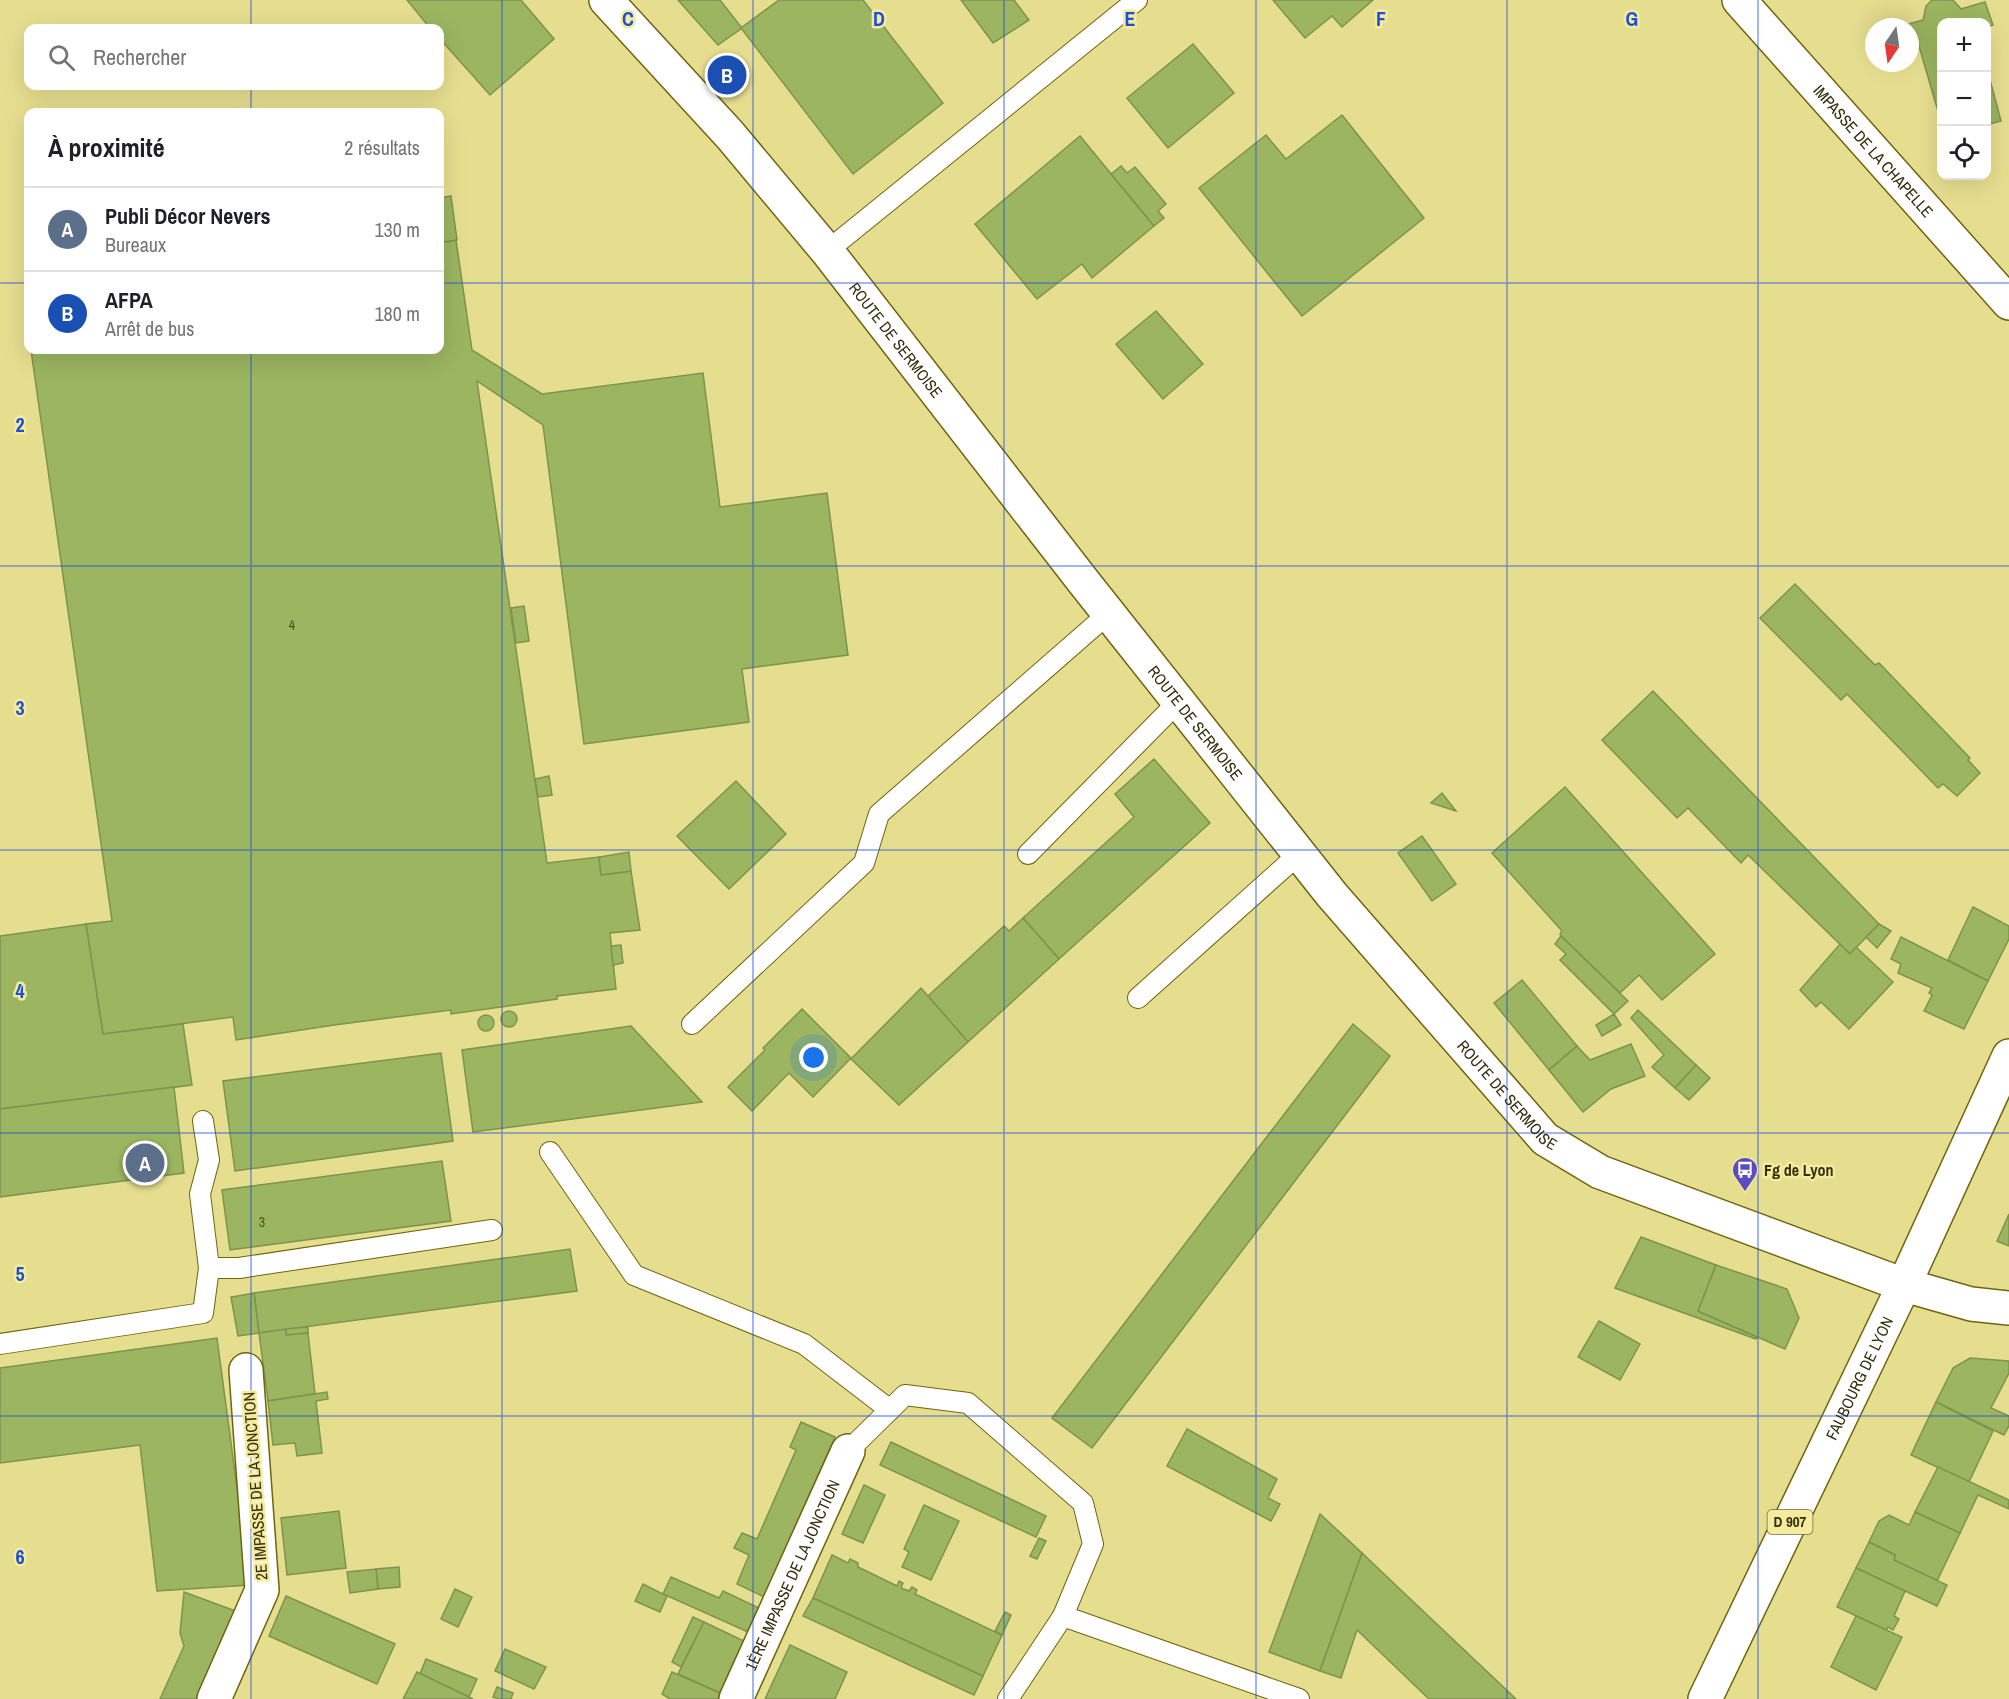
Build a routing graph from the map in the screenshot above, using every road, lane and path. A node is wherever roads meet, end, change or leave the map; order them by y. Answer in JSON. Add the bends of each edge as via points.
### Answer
{"nodes":[{"id":1,"x":606,"y":0,"type":"edge"},
{"id":2,"x":1137,"y":0,"type":"edge"},
{"id":3,"x":1739,"y":0,"type":"edge"},
{"id":4,"x":827,"y":250,"type":"junction"},
{"id":5,"x":2009,"y":303,"type":"edge"},
{"id":6,"x":1109,"y":613,"type":"junction"},
{"id":7,"x":1178,"y":702,"type":"junction"},
{"id":8,"x":1028,"y":854,"type":"dead end"},
{"id":9,"x":1299,"y":854,"type":"junction"},
{"id":10,"x":1138,"y":998,"type":"dead end"},
{"id":11,"x":692,"y":1024,"type":"dead end"},
{"id":12,"x":2009,"y":1056,"type":"edge"},
{"id":13,"x":203,"y":1121,"type":"dead end"},
{"id":14,"x":550,"y":1152,"type":"dead end"},
{"id":15,"x":492,"y":1230,"type":"dead end"},
{"id":16,"x":209,"y":1268,"type":"junction"},
{"id":17,"x":1904,"y":1285,"type":"junction"},
{"id":18,"x":2004,"y":1305,"type":"edge"},
{"id":19,"x":0,"y":1344,"type":"edge"},
{"id":20,"x":246,"y":1370,"type":"dead end"},
{"id":21,"x":890,"y":1410,"type":"junction"},
{"id":22,"x":848,"y":1451,"type":"joint"},
{"id":23,"x":1063,"y":1616,"type":"junction"},
{"id":24,"x":214,"y":1699,"type":"edge"},
{"id":25,"x":736,"y":1699,"type":"edge"},
{"id":26,"x":1008,"y":1699,"type":"edge"},
{"id":27,"x":1299,"y":1699,"type":"edge"},
{"id":28,"x":1705,"y":1699,"type":"edge"}],
"edges":[{"from":1,"to":4,"type":"main road","name":"ROUTE DE SERMOISE","via":[[730,135]]},
{"from":2,"to":4,"type":"lane"},
{"from":3,"to":5,"type":"main road","name":"IMPASSE DE LA CHAPELLE"},
{"from":4,"to":6,"type":"main road","name":"ROUTE DE SERMOISE"},
{"from":6,"to":7,"type":"main road","name":"ROUTE DE SERMOISE"},
{"from":6,"to":11,"type":"lane","via":[[879,814],[864,863]]},
{"from":7,"to":8,"type":"lane"},
{"from":7,"to":9,"type":"main road","name":"ROUTE DE SERMOISE"},
{"from":9,"to":10,"type":"lane"},
{"from":9,"to":17,"type":"main road","name":"ROUTE DE SERMOISE","via":[[1545,1139],[1600,1172]]},
{"from":12,"to":17,"type":"main road","name":"FAUBOURG DE LYON","number":"D 907"},
{"from":13,"to":16,"type":"lane","via":[[209,1160],[200,1194]]},
{"from":14,"to":21,"type":"lane","via":[[634,1275],[804,1344]]},
{"from":15,"to":16,"type":"lane","via":[[239,1268]]},
{"from":16,"to":19,"type":"lane","via":[[203,1313]]},
{"from":17,"to":18,"type":"main road","name":"ROUTE DE SERMOISE","via":[[1971,1304]]},
{"from":17,"to":28,"type":"main road","name":"FAUBOURG DE LYON","number":"D 907"},
{"from":20,"to":24,"type":"main road","name":"2E IMPASSE DE LA JONCTION","via":[[262,1590]]},
{"from":21,"to":22,"type":"lane"},
{"from":21,"to":23,"type":"lane","via":[[905,1395],[968,1403],[1083,1503],[1093,1544]]},
{"from":22,"to":25,"type":"main road","name":"1ÈRE IMPASSE DE LA JONCTION"},
{"from":23,"to":26,"type":"lane"},
{"from":23,"to":27,"type":"lane"}]}
